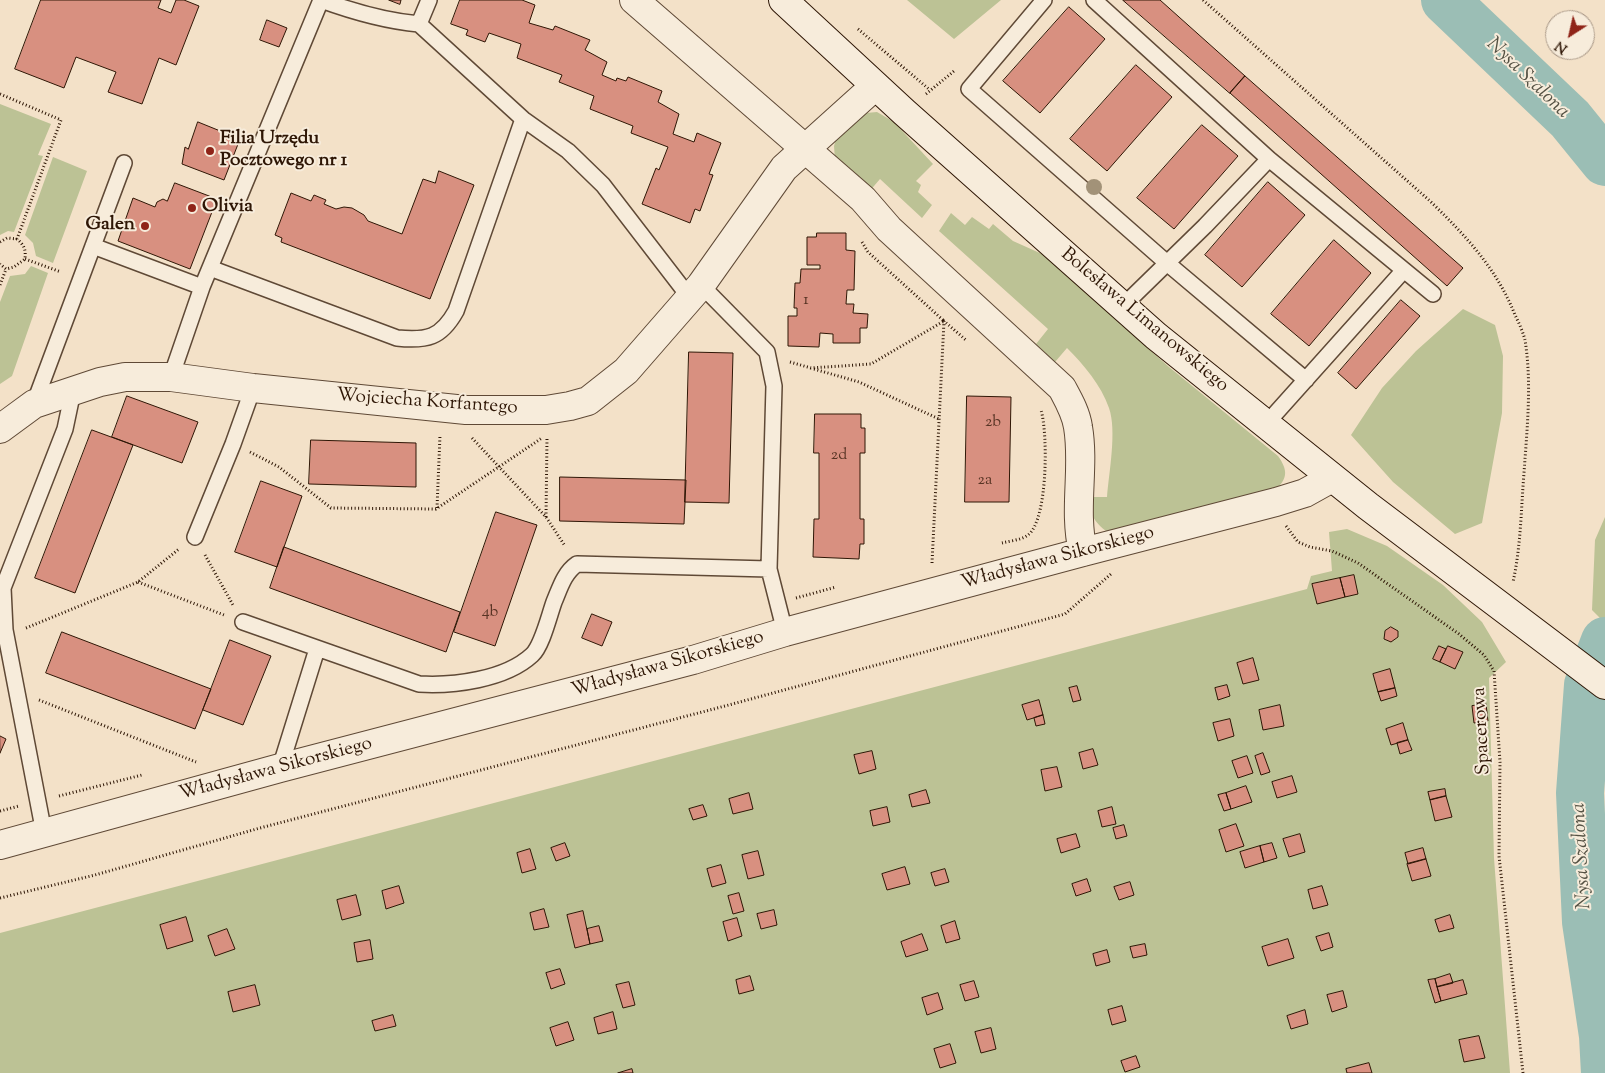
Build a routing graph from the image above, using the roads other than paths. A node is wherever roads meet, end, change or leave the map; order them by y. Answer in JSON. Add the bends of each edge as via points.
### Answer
{"nodes":[{"id":1,"x":321,"y":0,"type":"edge"},
{"id":2,"x":429,"y":0,"type":"edge"},
{"id":3,"x":634,"y":0,"type":"edge"},
{"id":4,"x":782,"y":0,"type":"edge"},
{"id":5,"x":1044,"y":0,"type":"edge"},
{"id":6,"x":1094,"y":0,"type":"edge"},
{"id":7,"x":419,"y":24,"type":"junction"},
{"id":8,"x":875,"y":86,"type":"junction"},
{"id":9,"x":523,"y":119,"type":"junction"},
{"id":10,"x":805,"y":147,"type":"junction"},
{"id":11,"x":1269,"y":159,"type":"junction"},
{"id":12,"x":124,"y":163,"type":"dead end"},
{"id":13,"x":93,"y":246,"type":"junction"},
{"id":14,"x":1167,"y":263,"type":"junction"},
{"id":15,"x":210,"y":268,"type":"junction"},
{"id":16,"x":1404,"y":270,"type":"junction"},
{"id":17,"x":202,"y":287,"type":"junction"},
{"id":18,"x":696,"y":292,"type":"junction"},
{"id":19,"x":1433,"y":294,"type":"dead end"},
{"id":20,"x":1123,"y":306,"type":"junction"},
{"id":21,"x":171,"y":377,"type":"junction"},
{"id":22,"x":1306,"y":380,"type":"junction"},
{"id":23,"x":253,"y":388,"type":"junction"},
{"id":24,"x":73,"y":391,"type":"junction"},
{"id":25,"x":34,"y":404,"type":"junction"},
{"id":26,"x":1266,"y":424,"type":"junction"},
{"id":27,"x":0,"y":429,"type":"edge"},
{"id":28,"x":1332,"y":478,"type":"junction"},
{"id":29,"x":194,"y":537,"type":"road end"},
{"id":30,"x":1083,"y":552,"type":"junction"},
{"id":31,"x":769,"y":570,"type":"junction"},
{"id":32,"x":243,"y":622,"type":"road end"},
{"id":33,"x":785,"y":632,"type":"junction"},
{"id":34,"x":4,"y":633,"type":"edge"},
{"id":35,"x":316,"y":649,"type":"junction"},
{"id":36,"x":1605,"y":685,"type":"edge"},
{"id":37,"x":280,"y":768,"type":"junction"},
{"id":38,"x":44,"y":832,"type":"junction"},
{"id":39,"x":0,"y":844,"type":"edge"}],
"edges":[{"from":1,"to":7,"type":"lane","via":[[359,14]]},
{"from":1,"to":15,"type":"lane"},
{"from":2,"to":7,"type":"lane"},
{"from":3,"to":10,"type":"street"},
{"from":4,"to":8,"type":"street","name":"Bolesława Limanowskiego"},
{"from":5,"to":14,"type":"lane","via":[[969,89]]},
{"from":6,"to":11,"type":"lane"},
{"from":7,"to":9,"type":"lane"},
{"from":8,"to":10,"type":"street","name":"Wojciecha Korfantego"},
{"from":8,"to":20,"type":"street","name":"Bolesława Limanowskiego"},
{"from":9,"to":15,"type":"lane","via":[[456,311],[448,325],[427,339],[397,338]]},
{"from":9,"to":18,"type":"lane","via":[[568,151],[603,185]]},
{"from":10,"to":18,"type":"street","name":"Wojciecha Korfantego","via":[[784,168]]},
{"from":10,"to":30,"type":"street","via":[[1062,388],[1073,407],[1078,427],[1077,510]]},
{"from":11,"to":14,"type":"lane"},
{"from":11,"to":16,"type":"lane"},
{"from":12,"to":13,"type":"lane"},
{"from":13,"to":17,"type":"lane"},
{"from":13,"to":25,"type":"lane"},
{"from":14,"to":20,"type":"lane"},
{"from":14,"to":22,"type":"lane"},
{"from":15,"to":17,"type":"lane"},
{"from":16,"to":19,"type":"lane"},
{"from":16,"to":22,"type":"lane"},
{"from":17,"to":21,"type":"lane"},
{"from":18,"to":23,"type":"street","name":"Wojciecha Korfantego","via":[[620,377],[588,401],[570,406],[546,410],[466,410]]},
{"from":18,"to":31,"type":"lane","via":[[767,352],[774,386]]},
{"from":20,"to":26,"type":"street","name":"Bolesława Limanowskiego"},
{"from":21,"to":23,"type":"street","name":"Wojciecha Korfantego"},
{"from":21,"to":24,"type":"street","name":"Wojciecha Korfantego","via":[[125,378]]},
{"from":22,"to":26,"type":"lane"},
{"from":23,"to":29,"type":"lane"},
{"from":24,"to":25,"type":"street","name":"Wojciecha Korfantego"},
{"from":24,"to":34,"type":"lane","via":[[66,429],[3,588]]},
{"from":25,"to":27,"type":"street","name":"Wojciecha Korfantego"},
{"from":26,"to":28,"type":"street","name":"Bolesława Limanowskiego"},
{"from":28,"to":30,"type":"street","name":"Władysława Sikorskiego","via":[[1305,493],[1276,502]]},
{"from":28,"to":36,"type":"street","name":"Bolesława Limanowskiego"},
{"from":30,"to":33,"type":"street","name":"Władysława Sikorskiego"},
{"from":31,"to":33,"type":"lane"},
{"from":31,"to":35,"type":"lane","via":[[577,564],[569,569],[562,582],[533,655],[503,672],[466,682],[442,686],[419,684]]},
{"from":32,"to":35,"type":"lane"},
{"from":33,"to":37,"type":"street","name":"Władysława Sikorskiego","via":[[692,660]]},
{"from":34,"to":38,"type":"lane"},
{"from":35,"to":37,"type":"lane"},
{"from":37,"to":38,"type":"street","name":"Władysława Sikorskiego"},
{"from":38,"to":39,"type":"street","name":"Władysława Sikorskiego"}]}
